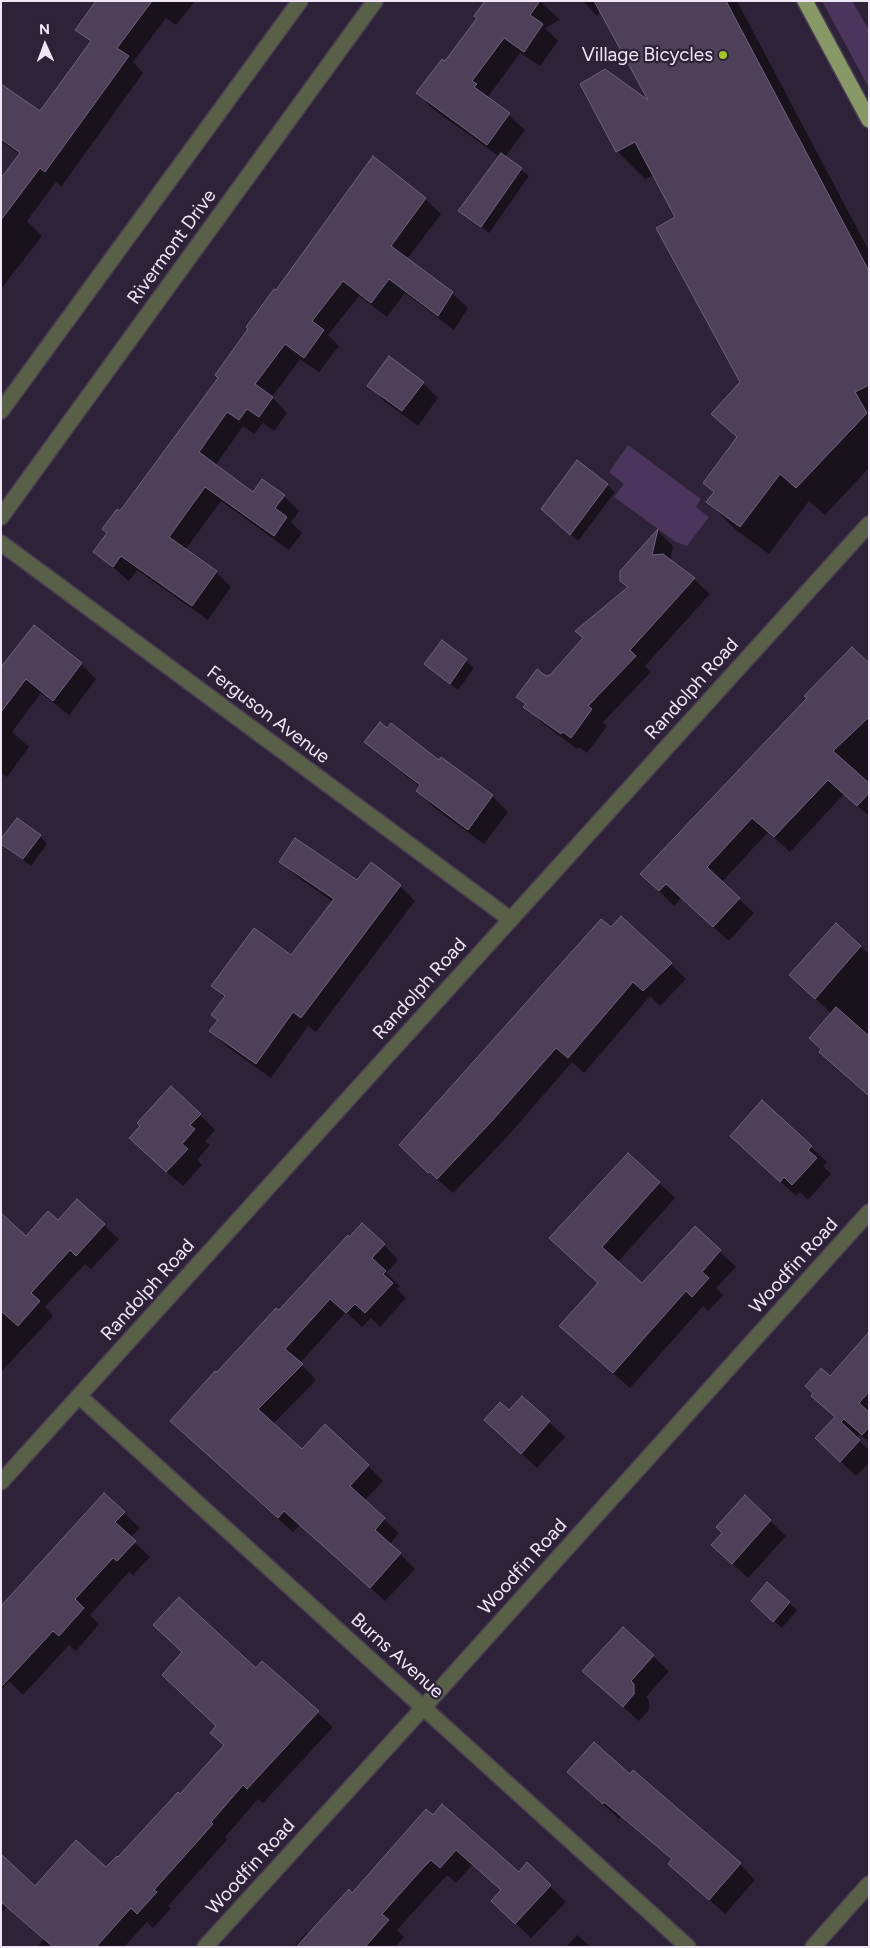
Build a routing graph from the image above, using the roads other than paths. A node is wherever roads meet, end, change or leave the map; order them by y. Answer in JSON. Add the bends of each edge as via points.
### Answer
{"nodes":[{"id":1,"x":300,"y":1,"type":"edge"},
{"id":2,"x":375,"y":1,"type":"edge"},
{"id":3,"x":805,"y":1,"type":"edge"},
{"id":4,"x":869,"y":120,"type":"edge"},
{"id":5,"x":1,"y":411,"type":"edge"},
{"id":6,"x":1,"y":517,"type":"edge"},
{"id":7,"x":869,"y":524,"type":"edge"},
{"id":8,"x":1,"y":543,"type":"edge"},
{"id":9,"x":510,"y":919,"type":"junction"},
{"id":10,"x":869,"y":1212,"type":"edge"},
{"id":11,"x":79,"y":1396,"type":"junction"},
{"id":12,"x":1,"y":1482,"type":"edge"},
{"id":13,"x":424,"y":1707,"type":"junction"},
{"id":14,"x":869,"y":1884,"type":"edge"},
{"id":15,"x":205,"y":1947,"type":"edge"},
{"id":16,"x":688,"y":1947,"type":"edge"},
{"id":17,"x":813,"y":1947,"type":"edge"}],
"edges":[{"from":1,"to":5,"type":"street"},
{"from":2,"to":6,"type":"street","name":"Rivermont Drive"},
{"from":3,"to":4,"type":"main road"},
{"from":7,"to":9,"type":"street","name":"Randolph Road"},
{"from":8,"to":9,"type":"street","name":"Ferguson Avenue"},
{"from":9,"to":11,"type":"street","name":"Randolph Road"},
{"from":10,"to":13,"type":"street","name":"Woodfin Road"},
{"from":11,"to":12,"type":"street","name":"Randolph Road"},
{"from":11,"to":13,"type":"street","name":"Burns Avenue"},
{"from":13,"to":15,"type":"street","name":"Woodfin Road"},
{"from":13,"to":16,"type":"street","name":"Burns Avenue"},
{"from":14,"to":17,"type":"street"}]}
